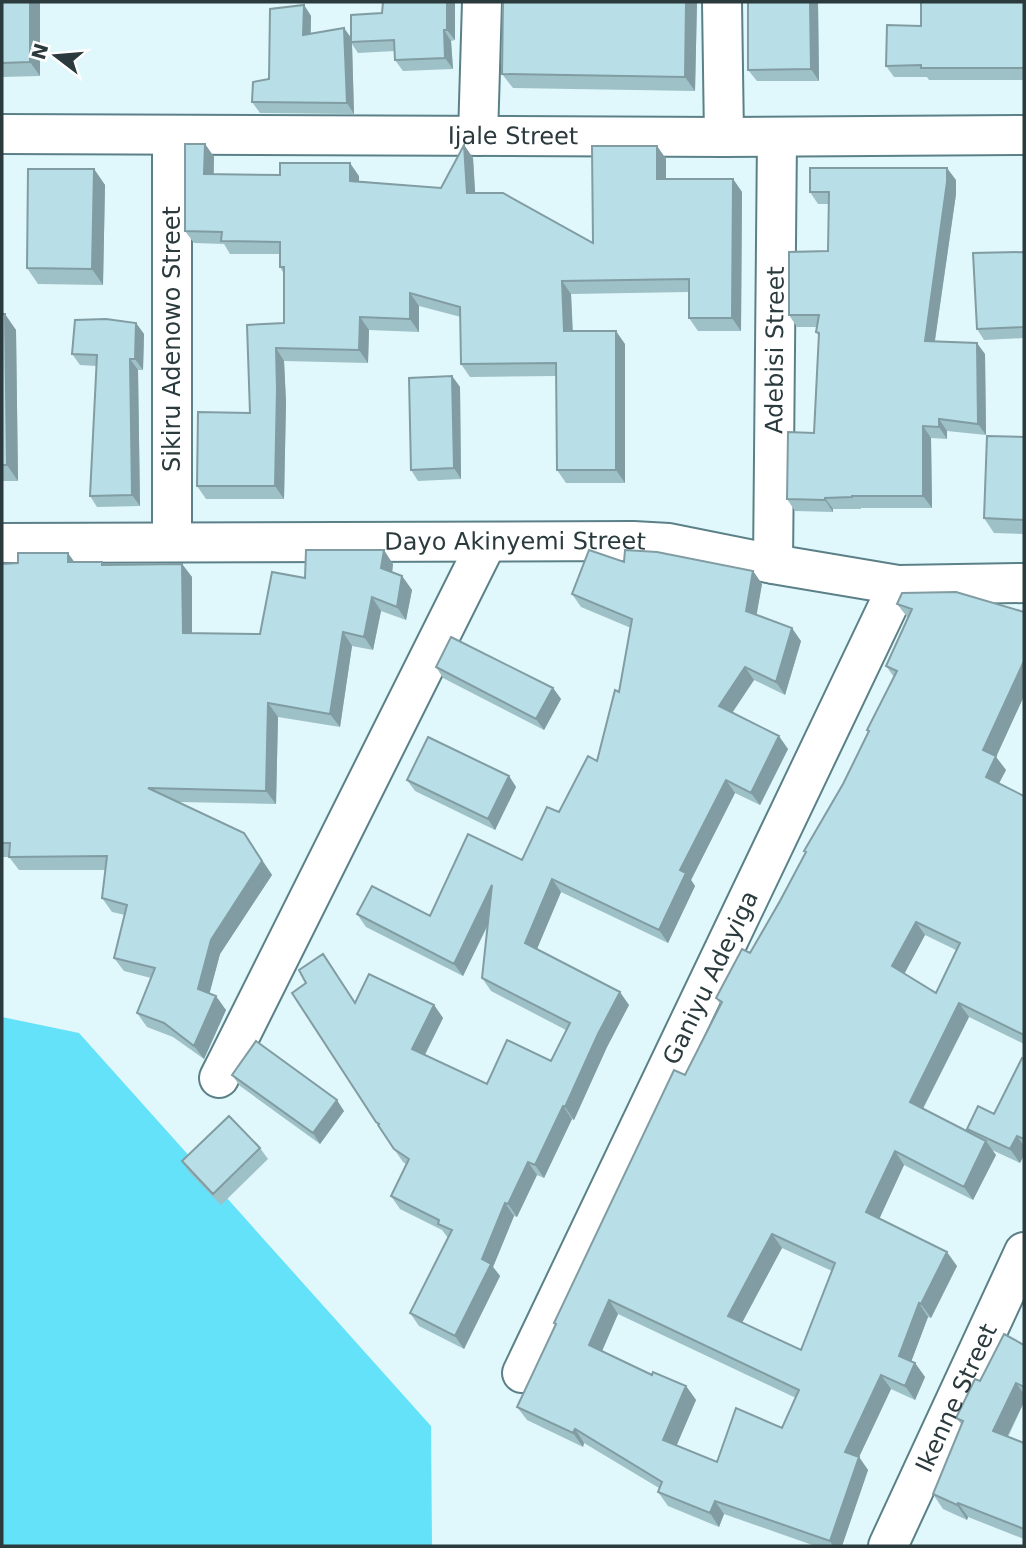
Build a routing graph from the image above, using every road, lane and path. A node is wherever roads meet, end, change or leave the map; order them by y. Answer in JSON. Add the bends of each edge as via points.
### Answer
{"nodes":[{"id":1,"x":482,"y":2,"type":"edge"},
{"id":2,"x":722,"y":2,"type":"edge"},
{"id":3,"x":2,"y":134,"type":"edge"},
{"id":4,"x":172,"y":135,"type":"junction"},
{"id":5,"x":1024,"y":135,"type":"edge"},
{"id":6,"x":478,"y":136,"type":"junction"},
{"id":7,"x":724,"y":137,"type":"junction"},
{"id":8,"x":777,"y":137,"type":"junction"},
{"id":9,"x":172,"y":542,"type":"junction"},
{"id":10,"x":487,"y":542,"type":"junction"},
{"id":11,"x":2,"y":543,"type":"edge"},
{"id":12,"x":774,"y":564,"type":"junction"},
{"id":13,"x":1024,"y":583,"type":"edge"},
{"id":14,"x":898,"y":585,"type":"junction"},
{"id":15,"x":219,"y":1078,"type":"dead end"},
{"id":16,"x":1024,"y":1252,"type":"edge"},
{"id":17,"x":522,"y":1373,"type":"dead end"},
{"id":18,"x":888,"y":1546,"type":"edge"}],
"edges":[{"from":1,"to":6,"type":"street"},
{"from":2,"to":7,"type":"street"},
{"from":3,"to":4,"type":"street","name":"Ijale Street"},
{"from":4,"to":6,"type":"street","name":"Ijale Street"},
{"from":4,"to":9,"type":"street","name":"Sikiru Adenowo Street"},
{"from":5,"to":8,"type":"street","name":"Ijale Street"},
{"from":6,"to":7,"type":"street","name":"Ijale Street"},
{"from":7,"to":8,"type":"street","name":"Ijale Street"},
{"from":8,"to":12,"type":"street","name":"Adebisi Street"},
{"from":9,"to":10,"type":"street","name":"Dayo Akinyemi Street"},
{"from":9,"to":11,"type":"street","name":"Dayo Akinyemi Street"},
{"from":10,"to":12,"type":"street","name":"Dayo Akinyemi Street","via":[[669,543]]},
{"from":10,"to":15,"type":"street"},
{"from":12,"to":14,"type":"street","name":"Dayo Akinyemi Street"},
{"from":13,"to":14,"type":"street","name":"Dayo Akinyemi Street"},
{"from":14,"to":17,"type":"street","name":"Ganiyu Adeyiga"},
{"from":16,"to":18,"type":"street","name":"Ikenne Street"}]}
